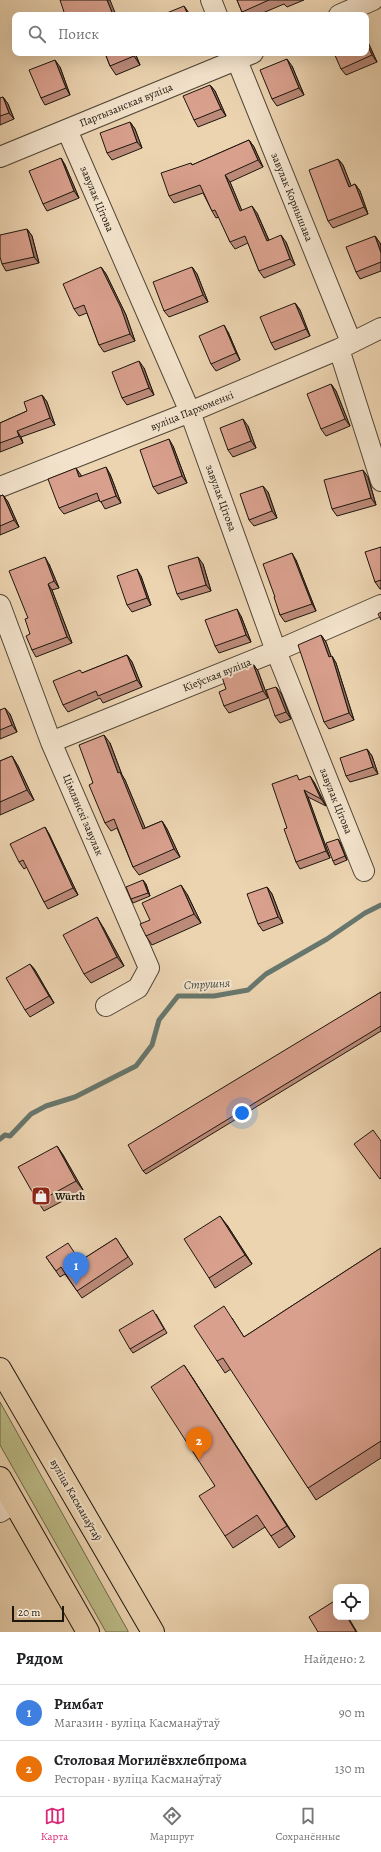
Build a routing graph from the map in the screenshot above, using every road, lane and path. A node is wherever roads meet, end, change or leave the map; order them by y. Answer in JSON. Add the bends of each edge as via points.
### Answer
{"nodes":[{"id":1,"x":211,"y":0,"type":"edge"},
{"id":2,"x":373,"y":0,"type":"edge"},
{"id":3,"x":216,"y":12,"type":"edge"},
{"id":4,"x":346,"y":12,"type":"edge"},
{"id":5,"x":239,"y":56,"type":"edge"},
{"id":6,"x":241,"y":56,"type":"edge"},
{"id":7,"x":67,"y":130,"type":"junction"},
{"id":8,"x":0,"y":157,"type":"edge"},
{"id":9,"x":381,"y":328,"type":"edge"},
{"id":10,"x":345,"y":345,"type":"junction"},
{"id":11,"x":190,"y":412,"type":"junction"},
{"id":12,"x":381,"y":481,"type":"edge"},
{"id":13,"x":0,"y":487,"type":"edge"},
{"id":14,"x":0,"y":605,"type":"edge"},
{"id":15,"x":381,"y":605,"type":"edge"},
{"id":16,"x":276,"y":651,"type":"junction"},
{"id":17,"x":51,"y":742,"type":"junction"},
{"id":18,"x":364,"y":870,"type":"dead end"},
{"id":19,"x":106,"y":1006,"type":"dead end"},
{"id":20,"x":0,"y":1369,"type":"edge"},
{"id":21,"x":0,"y":1478,"type":"edge"},
{"id":22,"x":7,"y":1507,"type":"edge"},
{"id":23,"x":81,"y":1630,"type":"edge"},
{"id":24,"x":153,"y":1632,"type":"edge"}],
"edges":[{"from":1,"to":3,"type":"street"},
{"from":2,"to":4,"type":"street"},
{"from":5,"to":7,"type":"street","name":"Партызанская вуліца"},
{"from":6,"to":10,"type":"street","name":"завулак Корнышава"},
{"from":7,"to":8,"type":"street","name":"Партызанская вуліца"},
{"from":7,"to":11,"type":"street","name":"завулак Цітова"},
{"from":9,"to":10,"type":"street","name":"вуліца Пархоменкі"},
{"from":10,"to":11,"type":"street","name":"вуліца Пархоменкі"},
{"from":10,"to":12,"type":"street","name":"завулак Корнышава"},
{"from":11,"to":13,"type":"street","name":"вуліца Пархоменкі"},
{"from":11,"to":16,"type":"street","name":"завулак Цітова"},
{"from":14,"to":17,"type":"street","name":"Цімлянскі завулак"},
{"from":15,"to":16,"type":"street","name":"Кіеўская вуліца"},
{"from":16,"to":17,"type":"street","name":"Кіеўская вуліца"},
{"from":16,"to":18,"type":"street","name":"завулак Цітова"},
{"from":17,"to":19,"type":"street","name":"Цімлянскі завулак","via":[[149,968],[138,988]]},
{"from":20,"to":24,"type":"main road","name":"вуліца Касманаўтаў"},
{"from":21,"to":22,"type":"main road"},
{"from":22,"to":23,"type":"main road"}]}
